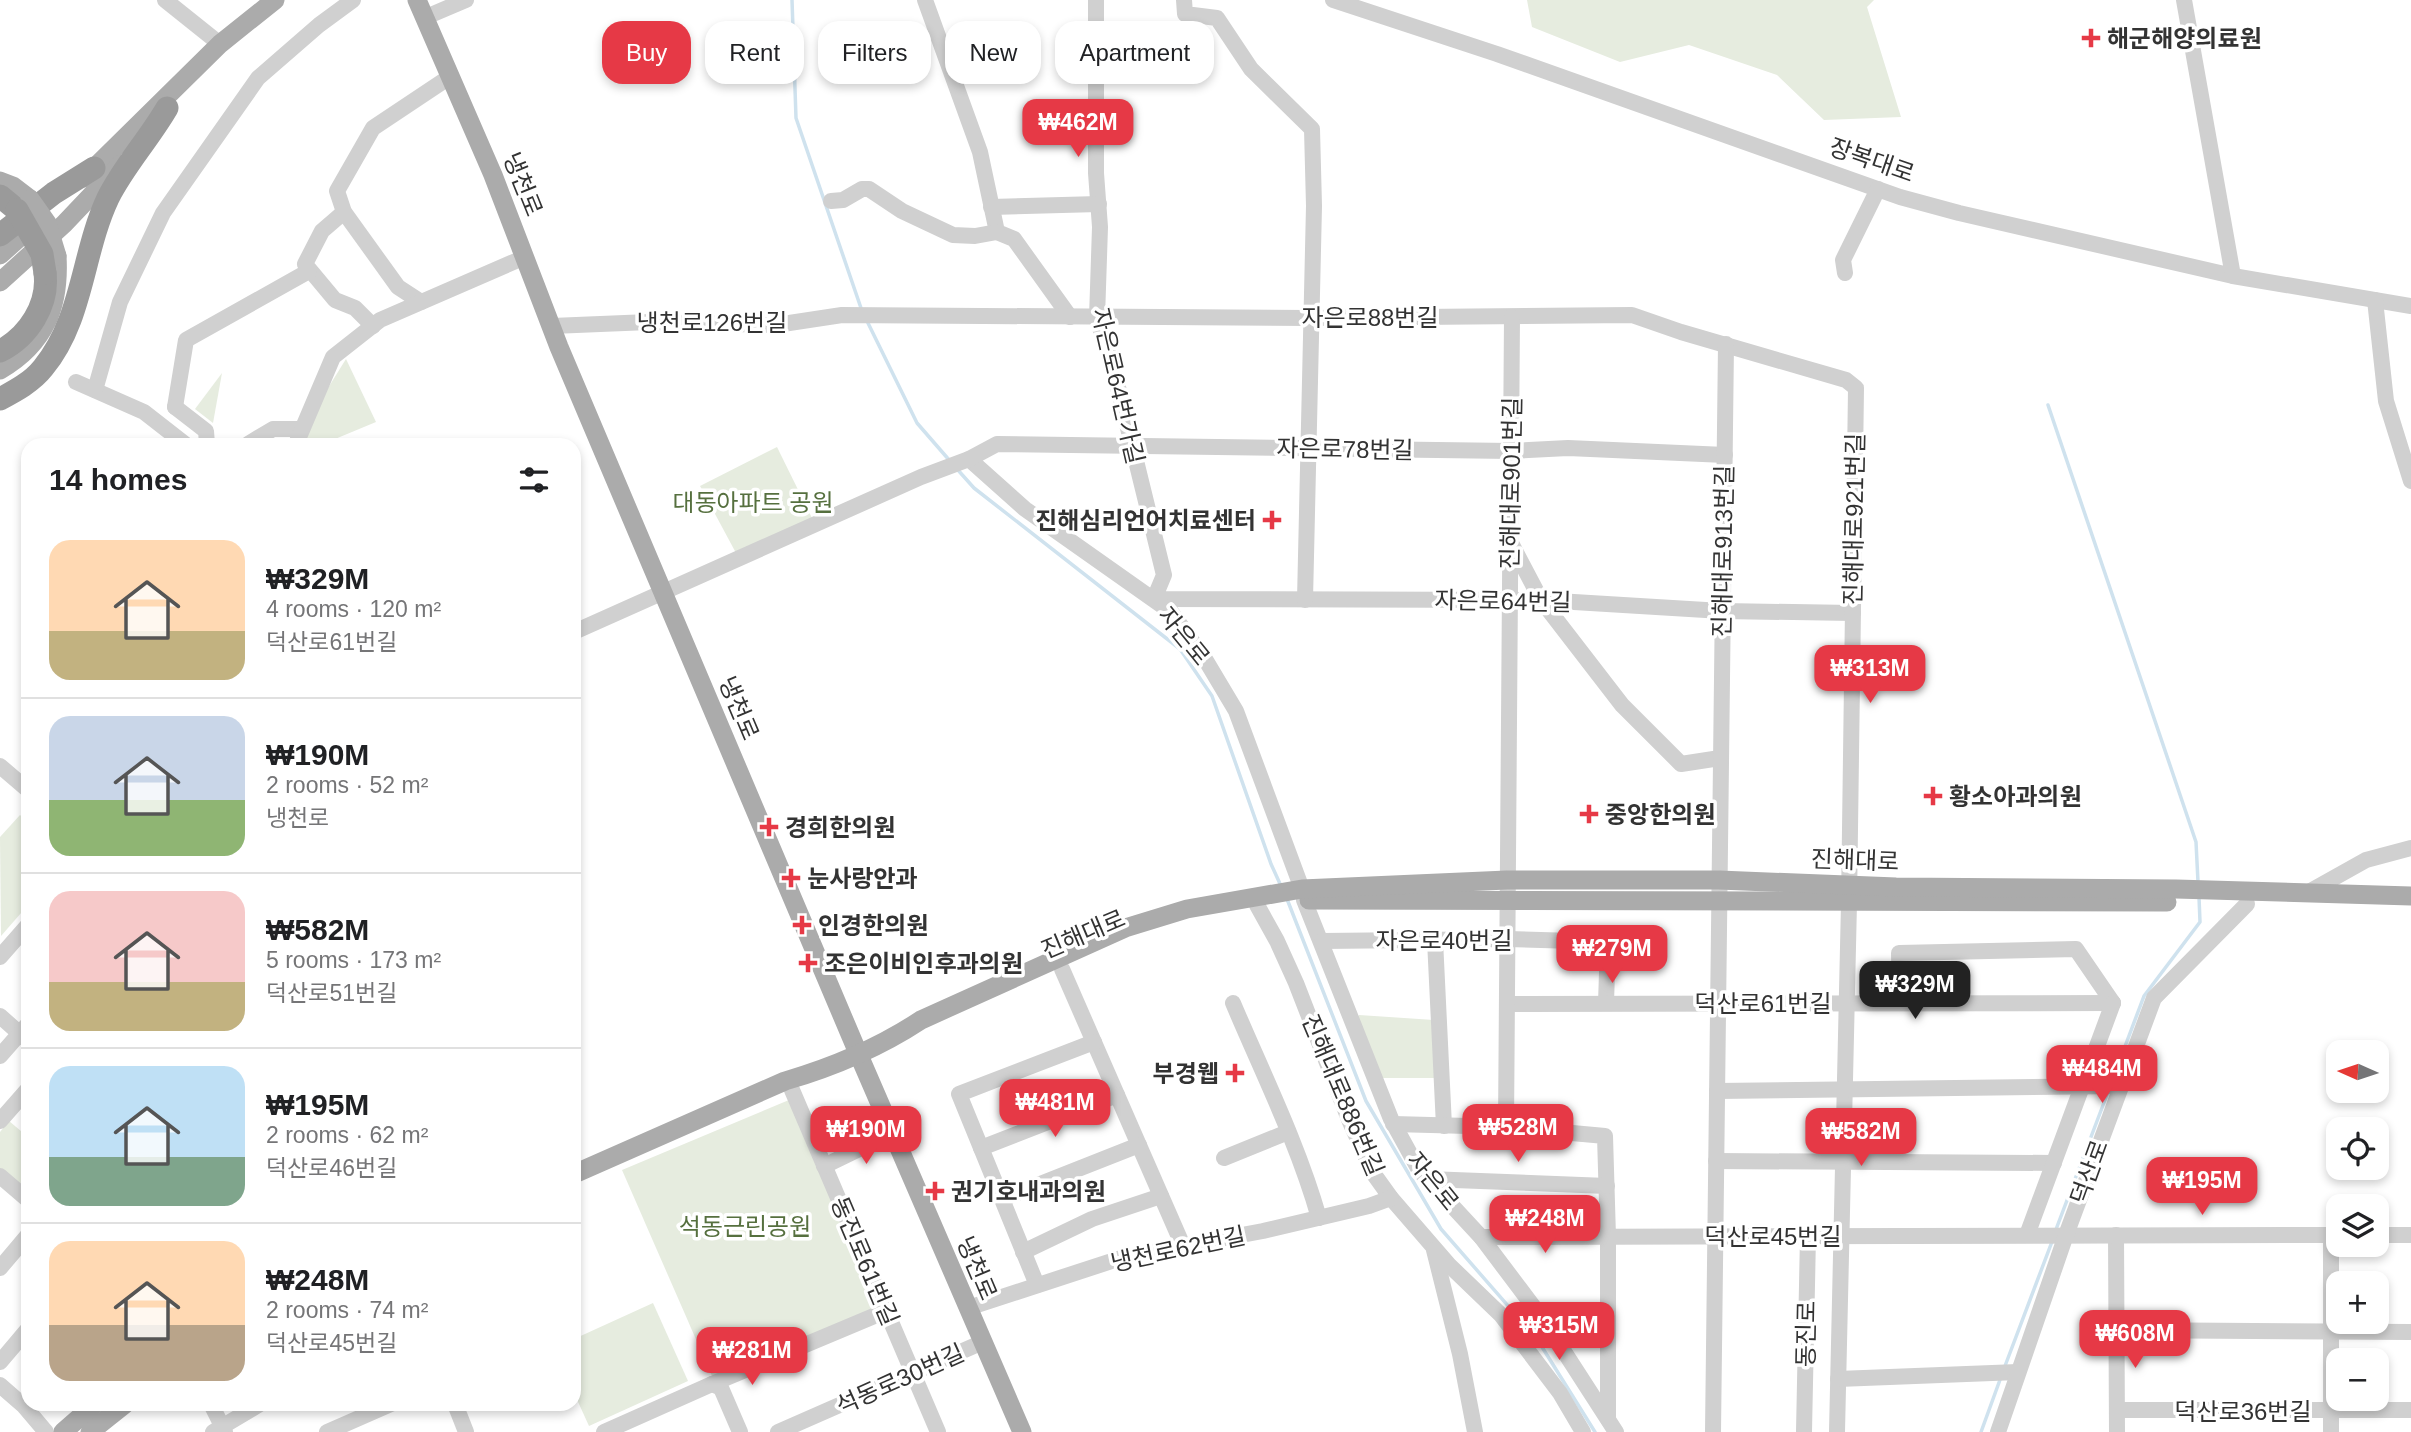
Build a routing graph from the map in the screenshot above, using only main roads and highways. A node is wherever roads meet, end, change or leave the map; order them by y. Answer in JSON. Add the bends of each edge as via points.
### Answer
{"nodes":[{"id":1,"x":275,"y":0,"type":"edge"},
{"id":2,"x":422,"y":9,"type":"edge"},
{"id":3,"x":219,"y":44,"type":"junction"},
{"id":4,"x":167,"y":108,"type":"junction"},
{"id":5,"x":94,"y":168,"type":"junction"},
{"id":6,"x":0,"y":181,"type":"edge"},
{"id":7,"x":16,"y":202,"type":"edge"},
{"id":8,"x":0,"y":235,"type":"edge"},
{"id":9,"x":0,"y":255,"type":"edge"},
{"id":10,"x":51,"y":265,"type":"junction"},
{"id":11,"x":0,"y":282,"type":"edge"},
{"id":12,"x":0,"y":351,"type":"edge"},
{"id":13,"x":0,"y":370,"type":"edge"},
{"id":14,"x":0,"y":399,"type":"edge"},
{"id":15,"x":1849,"y":893,"type":"junction"},
{"id":16,"x":1301,"y":895,"type":"junction"},
{"id":17,"x":2411,"y":896,"type":"edge"},
{"id":18,"x":1268,"y":901,"type":"junction"},
{"id":19,"x":2411,"y":908,"type":"edge"},
{"id":20,"x":898,"y":1035,"type":"junction"},
{"id":21,"x":858,"y":1053,"type":"junction"},
{"id":22,"x":818,"y":1071,"type":"junction"},
{"id":23,"x":581,"y":1171,"type":"edge"},
{"id":24,"x":581,"y":1182,"type":"edge"},
{"id":25,"x":87,"y":1411,"type":"edge"},
{"id":26,"x":116,"y":1411,"type":"edge"},
{"id":27,"x":63,"y":1432,"type":"edge"},
{"id":28,"x":90,"y":1432,"type":"edge"},
{"id":29,"x":1022,"y":1432,"type":"edge"}],
"edges":[{"from":1,"to":3,"type":"main road"},
{"from":2,"to":21,"type":"main road","name":"냉천로"},
{"from":3,"to":4,"type":"main road"},
{"from":3,"to":5,"type":"main road"},
{"from":4,"to":11,"type":"main road","via":[[64,224]]},
{"from":4,"to":14,"type":"highway","via":[[108,197],[78,296],[57,346],[33,379]]},
{"from":5,"to":8,"type":"highway"},
{"from":5,"to":9,"type":"main road"},
{"from":6,"to":7,"type":"main road","via":[[13,186]]},
{"from":7,"to":10,"type":"highway","bridge":true},
{"from":10,"to":12,"type":"highway","via":[[35,318],[20,337]]},
{"from":10,"to":13,"type":"main road","via":[[57,289],[47,322],[26,352]]},
{"from":15,"to":16,"type":"main road","name":"진해대로","via":[[1718,901],[1507,902]]},
{"from":15,"to":16,"type":"main road","name":"진해대로","via":[[1719,880],[1507,880]]},
{"from":15,"to":17,"type":"main road","name":"진해대로","via":[[1947,888]]},
{"from":15,"to":19,"type":"main road","name":"진해대로"},
{"from":16,"to":18,"type":"main road"},
{"from":18,"to":20,"type":"main road","name":"진해대로","via":[[1130,939],[929,1028]]},
{"from":18,"to":20,"type":"main road","name":"진해대로","via":[[1187,909],[1125,928],[921,1020]]},
{"from":20,"to":21,"type":"main road"},
{"from":21,"to":22,"type":"main road"},
{"from":21,"to":29,"type":"main road","name":"냉천로"},
{"from":22,"to":23,"type":"main road","via":[[785,1081]]},
{"from":22,"to":24,"type":"main road","via":[[792,1090]]},
{"from":25,"to":27,"type":"main road"},
{"from":26,"to":28,"type":"main road"}]}
